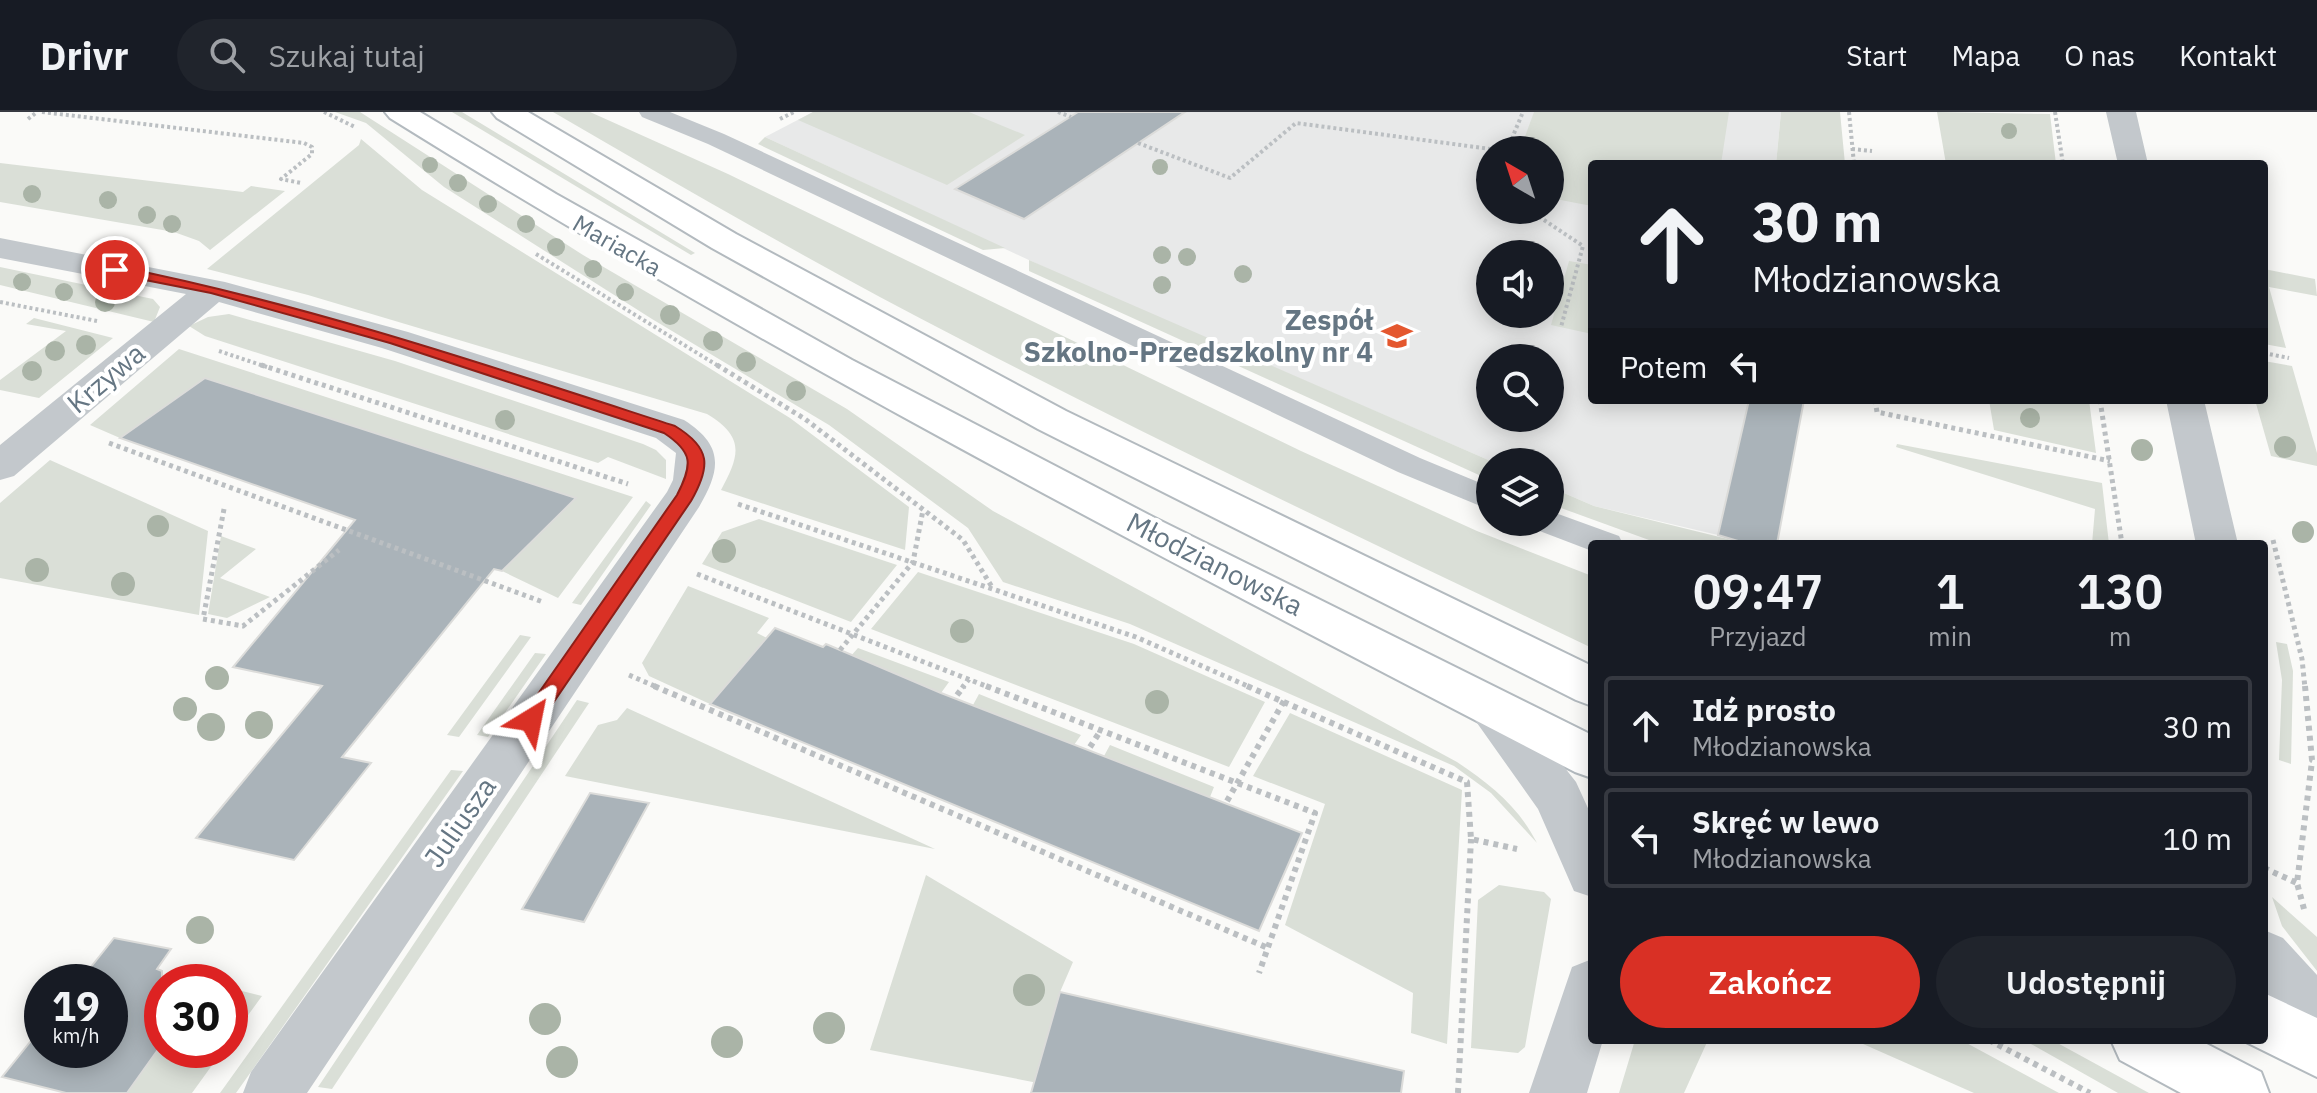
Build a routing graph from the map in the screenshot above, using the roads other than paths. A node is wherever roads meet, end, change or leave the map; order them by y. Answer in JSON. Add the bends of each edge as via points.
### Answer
{"nodes":[{"id":1,"x":400,"y":112,"type":"edge"},
{"id":2,"x":507,"y":112,"type":"edge"},
{"id":3,"x":650,"y":112,"type":"edge"},
{"id":4,"x":2121,"y":112,"type":"edge"},
{"id":5,"x":2132,"y":160,"type":"edge"},
{"id":6,"x":0,"y":248,"type":"edge"},
{"id":7,"x":213,"y":289,"type":"junction"},
{"id":8,"x":839,"y":370,"type":"joint"},
{"id":9,"x":2186,"y":404,"type":"edge"},
{"id":10,"x":0,"y":466,"type":"edge"},
{"id":11,"x":1476,"y":493,"type":"edge"},
{"id":12,"x":1564,"y":528,"type":"edge"},
{"id":13,"x":1596,"y":540,"type":"edge"},
{"id":14,"x":2216,"y":540,"type":"edge"},
{"id":15,"x":1588,"y":685,"type":"edge"},
{"id":16,"x":1489,"y":706,"type":"junction"},
{"id":17,"x":1588,"y":756,"type":"edge"},
{"id":18,"x":1588,"y":862,"type":"edge"},
{"id":19,"x":2268,"y":961,"type":"edge"},
{"id":20,"x":1588,"y":999,"type":"edge"},
{"id":21,"x":2317,"y":1017,"type":"edge"},
{"id":22,"x":2268,"y":1023,"type":"edge"},
{"id":23,"x":2148,"y":1044,"type":"edge"},
{"id":24,"x":2317,"y":1049,"type":"edge"},
{"id":25,"x":272,"y":1093,"type":"edge"},
{"id":26,"x":1558,"y":1093,"type":"edge"},
{"id":27,"x":2240,"y":1093,"type":"edge"}],
"edges":[{"from":1,"to":8,"type":"main road","name":"Mariacka","via":[[599,236]]},
{"from":2,"to":15,"type":"main road","name":"Młodzianowska","via":[[894,336],[1066,427]]},
{"from":3,"to":11,"type":"lane"},
{"from":4,"to":5,"type":"street"},
{"from":6,"to":7,"type":"street"},
{"from":7,"to":10,"type":"street","name":"Krzywa"},
{"from":7,"to":25,"type":"street","name":"Juliusza","via":[[395,340],[670,429],[696,452],[693,480],[682,500]]},
{"from":8,"to":16,"type":"main road","name":"Młodzianowska"},
{"from":9,"to":14,"type":"street"},
{"from":12,"to":13,"type":"lane"},
{"from":16,"to":17,"type":"main road","name":"Młodzianowska"},
{"from":16,"to":18,"type":"street","via":[[1558,797]]},
{"from":19,"to":21,"type":"street"},
{"from":20,"to":26,"type":"street"},
{"from":22,"to":24,"type":"main road"},
{"from":23,"to":27,"type":"main road"}]}
